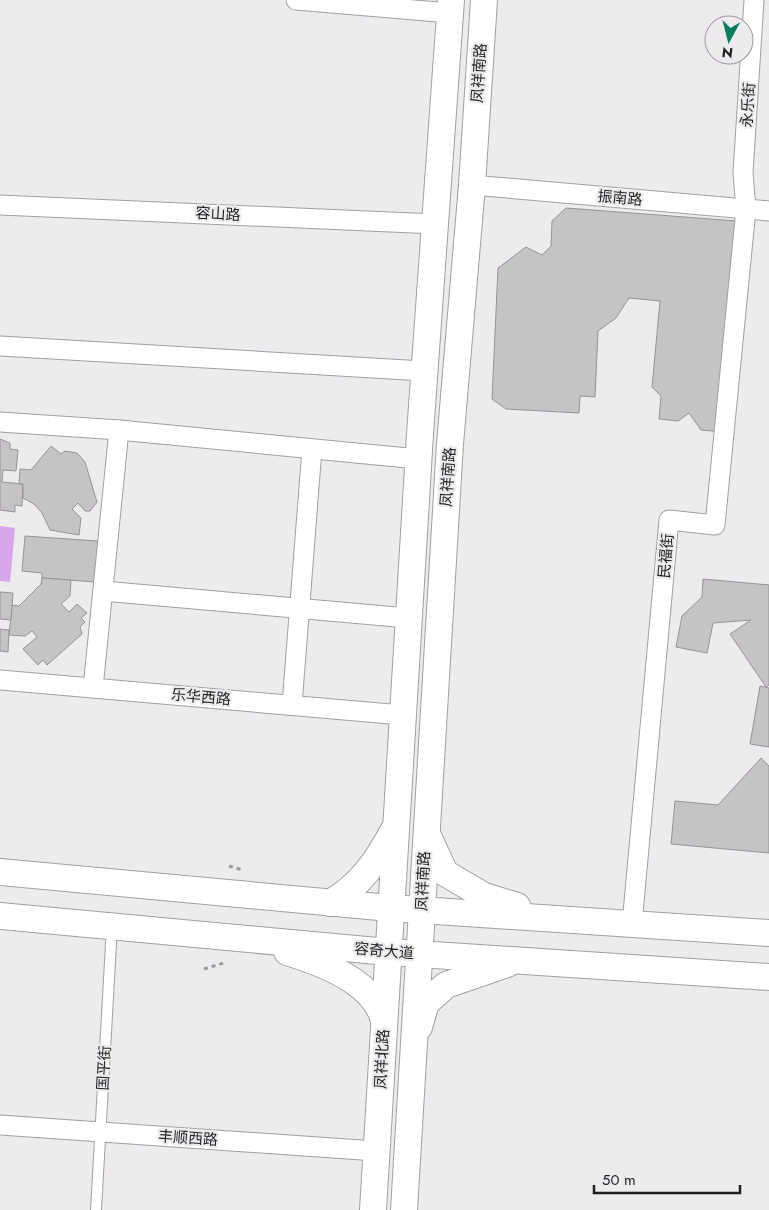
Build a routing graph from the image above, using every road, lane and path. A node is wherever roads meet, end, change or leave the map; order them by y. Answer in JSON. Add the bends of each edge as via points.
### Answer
{"nodes":[{"id":1,"x":296,"y":0,"type":"edge"},
{"id":2,"x":484,"y":0,"type":"edge"},
{"id":3,"x":754,"y":0,"type":"edge"},
{"id":4,"x":451,"y":6,"type":"edge"},
{"id":5,"x":472,"y":185,"type":"junction"},
{"id":6,"x":0,"y":205,"type":"edge"},
{"id":7,"x":746,"y":209,"type":"junction"},
{"id":8,"x":769,"y":211,"type":"edge"},
{"id":9,"x":436,"y":224,"type":"junction"},
{"id":10,"x":0,"y":346,"type":"edge"},
{"id":11,"x":424,"y":371,"type":"junction"},
{"id":12,"x":0,"y":422,"type":"edge"},
{"id":13,"x":119,"y":430,"type":"junction"},
{"id":14,"x":312,"y":449,"type":"junction"},
{"id":15,"x":418,"y":459,"type":"junction"},
{"id":16,"x":103,"y":591,"type":"junction"},
{"id":17,"x":299,"y":608,"type":"junction"},
{"id":18,"x":408,"y":618,"type":"junction"},
{"id":19,"x":0,"y":680,"type":"edge"},
{"id":20,"x":93,"y":688,"type":"junction"},
{"id":21,"x":292,"y":705,"type":"junction"},
{"id":22,"x":402,"y":715,"type":"junction"},
{"id":23,"x":395,"y":827,"type":"junction"},
{"id":24,"x":426,"y":830,"type":"junction"},
{"id":25,"x":0,"y":872,"type":"edge"},
{"id":26,"x":330,"y":903,"type":"junction"},
{"id":27,"x":517,"y":906,"type":"junction"},
{"id":28,"x":390,"y":908,"type":"junction"},
{"id":29,"x":422,"y":910,"type":"junction"},
{"id":30,"x":0,"y":916,"type":"edge"},
{"id":31,"x":632,"y":918,"type":"junction"},
{"id":32,"x":558,"y":920,"type":"junction"},
{"id":33,"x":769,"y":921,"type":"edge"},
{"id":34,"x":112,"y":926,"type":"junction"},
{"id":35,"x":769,"y":933,"type":"edge"},
{"id":36,"x":246,"y":939,"type":"junction"},
{"id":37,"x":388,"y":952,"type":"junction"},
{"id":38,"x":419,"y":954,"type":"junction"},
{"id":39,"x":516,"y":960,"type":"junction"},
{"id":40,"x":227,"y":962,"type":"dead end"},
{"id":41,"x":204,"y":969,"type":"dead end"},
{"id":42,"x":478,"y":974,"type":"junction"},
{"id":43,"x":769,"y":977,"type":"edge"},
{"id":44,"x":769,"y":992,"type":"edge"},
{"id":45,"x":384,"y":1020,"type":"junction"},
{"id":46,"x":413,"y":1047,"type":"junction"},
{"id":47,"x":0,"y":1125,"type":"edge"},
{"id":48,"x":100,"y":1132,"type":"junction"},
{"id":49,"x":376,"y":1151,"type":"junction"},
{"id":50,"x":96,"y":1210,"type":"edge"},
{"id":51,"x":373,"y":1210,"type":"edge"},
{"id":52,"x":404,"y":1210,"type":"edge"}],
"edges":[{"from":1,"to":4,"type":"street"},
{"from":2,"to":5,"type":"street","name":"凤祥南路"},
{"from":3,"to":7,"type":"street","name":"永乐街","via":[[743,173]]},
{"from":4,"to":9,"type":"street","name":"凤祥南路"},
{"from":5,"to":7,"type":"street","name":"振南路"},
{"from":5,"to":24,"type":"street","name":"凤祥南路","via":[[450,444]]},
{"from":6,"to":9,"type":"street","name":"容山路"},
{"from":7,"to":8,"type":"street","name":"振南路"},
{"from":7,"to":31,"type":"street","name":"民福街","via":[[715,525],[669,520]]},
{"from":9,"to":11,"type":"street","name":"凤祥南路"},
{"from":10,"to":11,"type":"street"},
{"from":11,"to":15,"type":"street","name":"凤祥南路"},
{"from":12,"to":13,"type":"street"},
{"from":13,"to":14,"type":"street"},
{"from":13,"to":16,"type":"street"},
{"from":14,"to":15,"type":"street"},
{"from":14,"to":17,"type":"street"},
{"from":15,"to":18,"type":"street","name":"凤祥南路"},
{"from":16,"to":17,"type":"street"},
{"from":16,"to":20,"type":"street"},
{"from":17,"to":18,"type":"street"},
{"from":17,"to":21,"type":"street"},
{"from":18,"to":22,"type":"street","name":"凤祥南路"},
{"from":19,"to":20,"type":"street","name":"乐华西路"},
{"from":20,"to":21,"type":"street","name":"乐华西路"},
{"from":21,"to":22,"type":"street","name":"乐华西路"},
{"from":22,"to":23,"type":"street","name":"凤祥南路"},
{"from":23,"to":26,"type":"street","via":[[367,873],[348,893]]},
{"from":23,"to":28,"type":"street","name":"凤祥南路"},
{"from":24,"to":27,"type":"street","via":[[444,873],[484,896]]},
{"from":24,"to":29,"type":"street","name":"凤祥南路"},
{"from":25,"to":26,"type":"street"},
{"from":26,"to":28,"type":"street"},
{"from":27,"to":31,"type":"street"},
{"from":27,"to":32,"type":"street"},
{"from":28,"to":29,"type":"street"},
{"from":28,"to":37,"type":"street","name":"凤祥北路"},
{"from":29,"to":32,"type":"street"},
{"from":29,"to":38,"type":"street","name":"凤祥南路"},
{"from":30,"to":34,"type":"street","name":"容奇大道"},
{"from":31,"to":32,"type":"street"},
{"from":31,"to":33,"type":"street"},
{"from":31,"to":35,"type":"street"},
{"from":34,"to":36,"type":"street","name":"容奇大道"},
{"from":34,"to":48,"type":"lane","name":"国平街"},
{"from":36,"to":37,"type":"street","name":"容奇大道"},
{"from":36,"to":45,"type":"street","via":[[311,959],[353,981],[380,1007]]},
{"from":37,"to":38,"type":"street","name":"容奇大道"},
{"from":37,"to":45,"type":"street","name":"凤祥北路"},
{"from":38,"to":39,"type":"street","name":"容奇大道"},
{"from":38,"to":46,"type":"street","name":"凤祥北路"},
{"from":39,"to":42,"type":"street"},
{"from":39,"to":43,"type":"street","name":"容奇大道"},
{"from":40,"to":41,"type":"path"},
{"from":42,"to":44,"type":"street"},
{"from":42,"to":46,"type":"street","via":[[446,986],[426,1003]]},
{"from":45,"to":49,"type":"street","name":"凤祥北路"},
{"from":46,"to":52,"type":"street","name":"凤祥北路"},
{"from":47,"to":48,"type":"street","name":"丰顺西路"},
{"from":48,"to":49,"type":"street","name":"丰顺西路"},
{"from":48,"to":50,"type":"lane","name":"国平街"},
{"from":49,"to":51,"type":"street","name":"凤祥北路"}]}
